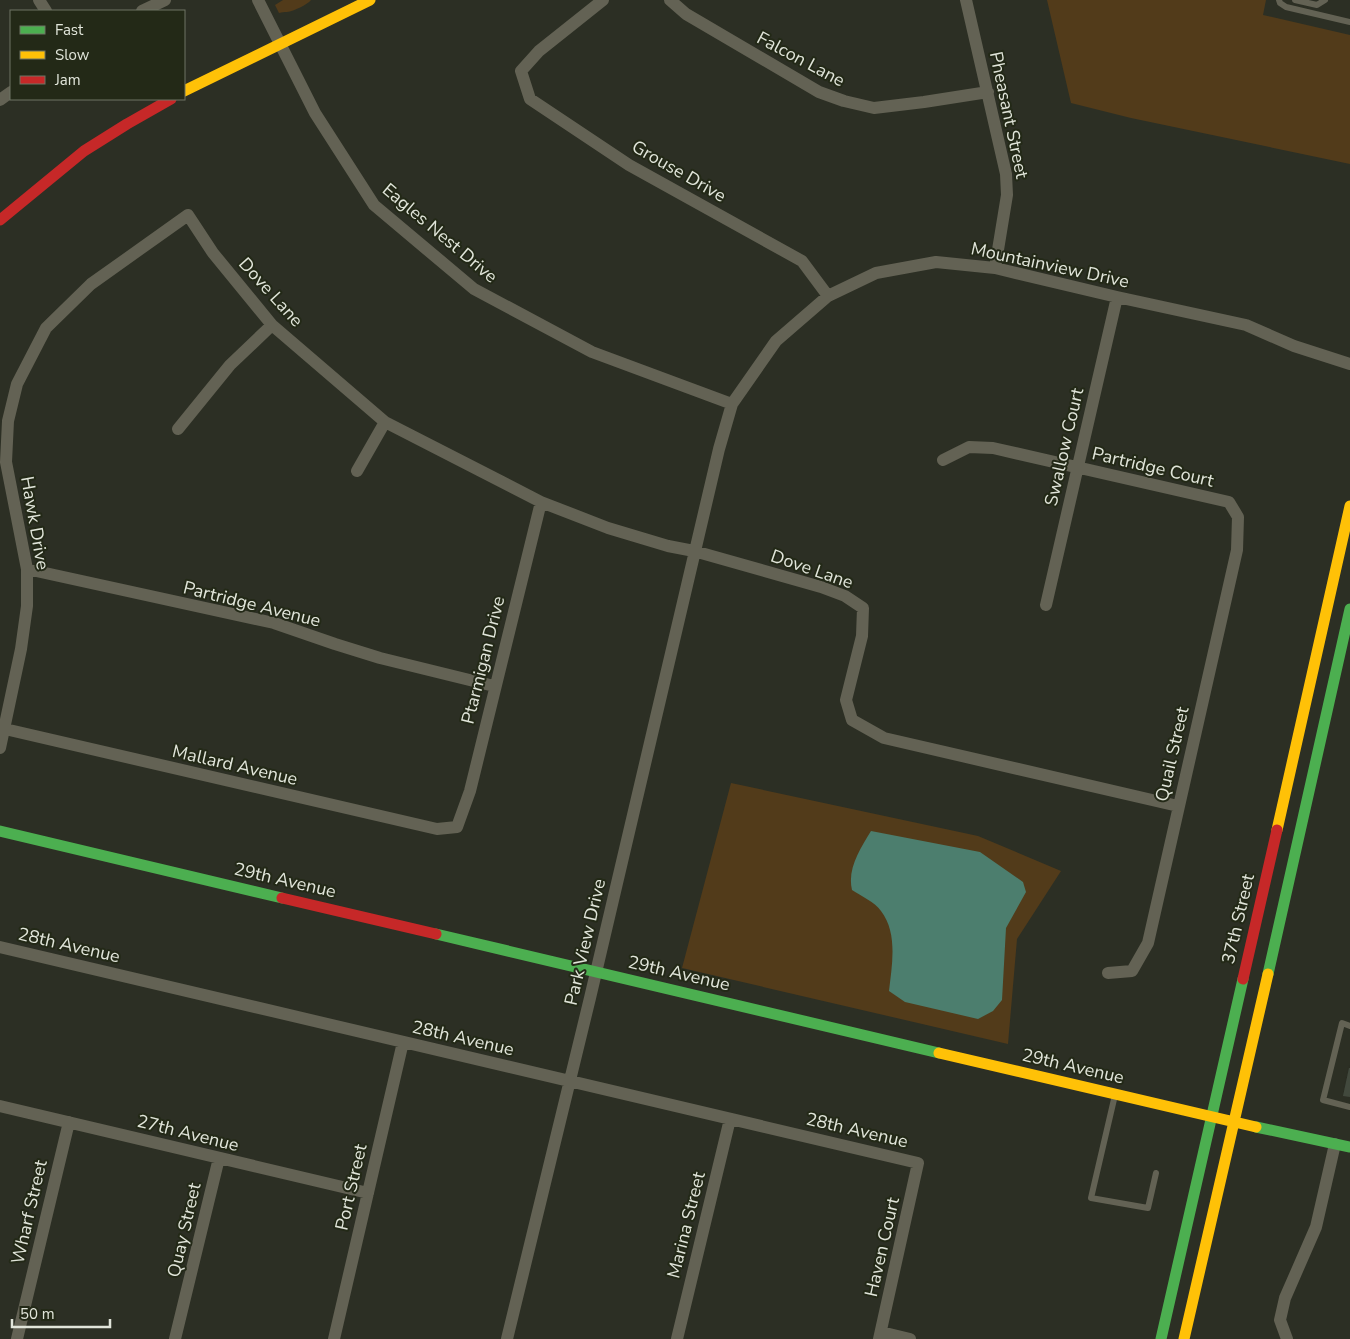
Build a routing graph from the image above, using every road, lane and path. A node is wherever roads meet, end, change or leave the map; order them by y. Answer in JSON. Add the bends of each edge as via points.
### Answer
{"nodes":[{"id":1,"x":165,"y":0,"type":"edge"},
{"id":2,"x":258,"y":0,"type":"edge"},
{"id":3,"x":370,"y":0,"type":"edge"},
{"id":4,"x":603,"y":0,"type":"edge"},
{"id":5,"x":670,"y":0,"type":"edge"},
{"id":6,"x":966,"y":0,"type":"edge"},
{"id":7,"x":1279,"y":0,"type":"edge"},
{"id":8,"x":1295,"y":0,"type":"edge"},
{"id":9,"x":1325,"y":0,"type":"edge"},
{"id":10,"x":144,"y":10,"type":"edge"},
{"id":11,"x":1350,"y":22,"type":"edge"},
{"id":12,"x":282,"y":44,"type":"junction"},
{"id":13,"x":185,"y":91,"type":"edge"},
{"id":14,"x":988,"y":92,"type":"junction"},
{"id":15,"x":169,"y":100,"type":"edge"},
{"id":16,"x":0,"y":220,"type":"edge"},
{"id":17,"x":162,"y":234,"type":"joint"},
{"id":18,"x":995,"y":268,"type":"junction"},
{"id":19,"x":828,"y":296,"type":"junction"},
{"id":20,"x":1117,"y":297,"type":"junction"},
{"id":21,"x":272,"y":325,"type":"junction"},
{"id":22,"x":1350,"y":364,"type":"edge"},
{"id":23,"x":732,"y":404,"type":"junction"},
{"id":24,"x":4,"y":420,"type":"edge"},
{"id":25,"x":385,"y":422,"type":"junction"},
{"id":26,"x":178,"y":429,"type":"dead end"},
{"id":27,"x":943,"y":460,"type":"dead end"},
{"id":28,"x":1077,"y":467,"type":"junction"},
{"id":29,"x":357,"y":471,"type":"dead end"},
{"id":30,"x":541,"y":502,"type":"junction"},
{"id":31,"x":1350,"y":506,"type":"edge"},
{"id":32,"x":1238,"y":517,"type":"joint"},
{"id":33,"x":694,"y":551,"type":"junction"},
{"id":34,"x":28,"y":569,"type":"junction"},
{"id":35,"x":1046,"y":605,"type":"dead end"},
{"id":36,"x":1350,"y":609,"type":"edge"},
{"id":37,"x":494,"y":686,"type":"junction"},
{"id":38,"x":5,"y":729,"type":"junction"},
{"id":39,"x":0,"y":748,"type":"edge"},
{"id":40,"x":1178,"y":806,"type":"junction"},
{"id":41,"x":457,"y":827,"type":"joint"},
{"id":42,"x":0,"y":831,"type":"edge"},
{"id":43,"x":0,"y":947,"type":"edge"},
{"id":44,"x":596,"y":971,"type":"junction"},
{"id":45,"x":1108,"y":973,"type":"dead end"},
{"id":46,"x":1350,"y":1026,"type":"edge"},
{"id":47,"x":403,"y":1042,"type":"junction"},
{"id":48,"x":570,"y":1081,"type":"junction"},
{"id":49,"x":1115,"y":1094,"type":"junction"},
{"id":50,"x":0,"y":1106,"type":"edge"},
{"id":51,"x":1350,"y":1107,"type":"edge"},
{"id":52,"x":1211,"y":1117,"type":"junction"},
{"id":53,"x":730,"y":1119,"type":"junction"},
{"id":54,"x":1235,"y":1121,"type":"junction"},
{"id":55,"x":69,"y":1122,"type":"junction"},
{"id":56,"x":1334,"y":1144,"type":"junction"},
{"id":57,"x":1350,"y":1147,"type":"edge"},
{"id":58,"x":219,"y":1158,"type":"junction"},
{"id":59,"x":918,"y":1162,"type":"joint"},
{"id":60,"x":1156,"y":1173,"type":"dead end"},
{"id":61,"x":368,"y":1194,"type":"junction"},
{"id":62,"x":880,"y":1336,"type":"edge"},
{"id":63,"x":17,"y":1339,"type":"edge"},
{"id":64,"x":176,"y":1339,"type":"edge"},
{"id":65,"x":334,"y":1339,"type":"edge"},
{"id":66,"x":507,"y":1339,"type":"edge"},
{"id":67,"x":677,"y":1339,"type":"edge"},
{"id":68,"x":910,"y":1339,"type":"edge"},
{"id":69,"x":1161,"y":1339,"type":"edge"},
{"id":70,"x":1184,"y":1339,"type":"edge"},
{"id":71,"x":1287,"y":1339,"type":"edge"}],
"edges":[{"from":1,"to":10,"type":"street"},
{"from":2,"to":12,"type":"street","name":"Eagles Nest Drive"},
{"from":3,"to":12,"type":"main road"},
{"from":4,"to":19,"type":"street","name":"Grouse Drive","via":[[539,51],[521,70],[530,99],[629,165],[802,261]]},
{"from":5,"to":14,"type":"street","name":"Falcon Lane","via":[[686,14],[819,92],[844,102],[874,108]]},
{"from":6,"to":14,"type":"street","name":"Pheasant Street"},
{"from":7,"to":11,"type":"lane","via":[[1286,7]]},
{"from":8,"to":9,"type":"lane","via":[[1316,5]]},
{"from":12,"to":13,"type":"main road"},
{"from":12,"to":23,"type":"street","name":"Eagles Nest Drive","via":[[315,112],[374,205],[474,290],[592,352]]},
{"from":14,"to":18,"type":"street","name":"Pheasant Street","via":[[1006,174],[1007,195]]},
{"from":15,"to":16,"type":"main road","via":[[84,152]]},
{"from":17,"to":21,"type":"street","name":"Dove Lane","via":[[188,216],[213,253]]},
{"from":17,"to":24,"type":"street","name":"Hawk Drive","via":[[91,284],[46,328],[17,384]]},
{"from":18,"to":19,"type":"street","name":"Mountainview Drive","via":[[936,262],[876,273]]},
{"from":18,"to":20,"type":"street","name":"Mountainview Drive"},
{"from":19,"to":23,"type":"street","name":"Mountainview Drive","via":[[776,341]]},
{"from":20,"to":22,"type":"street","name":"Mountainview Drive","via":[[1246,325],[1294,346]]},
{"from":20,"to":28,"type":"street","name":"Swallow Court"},
{"from":21,"to":25,"type":"street","name":"Dove Lane"},
{"from":21,"to":26,"type":"street","via":[[230,365]]},
{"from":23,"to":33,"type":"street","name":"Mountainview Drive"},
{"from":24,"to":34,"type":"street","name":"Hawk Drive","via":[[6,462]]},
{"from":25,"to":29,"type":"street"},
{"from":25,"to":30,"type":"street","name":"Dove Lane"},
{"from":27,"to":28,"type":"street","name":"Partridge Court","via":[[970,447],[993,448]]},
{"from":28,"to":32,"type":"street","name":"Partridge Court","via":[[1229,502]]},
{"from":28,"to":35,"type":"street","name":"Swallow Court"},
{"from":30,"to":33,"type":"street","name":"Dove Lane","via":[[608,528]]},
{"from":30,"to":37,"type":"street","name":"Ptarmigan Drive"},
{"from":31,"to":52,"type":"main road","name":"37th Street"},
{"from":32,"to":40,"type":"street","name":"Quail Street","via":[[1237,550]]},
{"from":33,"to":40,"type":"street","name":"Dove Lane","via":[[822,587],[863,608],[862,636],[846,700],[852,720],[884,738]]},
{"from":33,"to":44,"type":"street","name":"Park View Drive"},
{"from":34,"to":37,"type":"street","name":"Partridge Avenue","via":[[274,623],[380,658]]},
{"from":34,"to":38,"type":"street","name":"Hawk Drive","via":[[22,649]]},
{"from":36,"to":54,"type":"main road"},
{"from":37,"to":41,"type":"street","name":"Ptarmigan Drive","via":[[470,791]]},
{"from":38,"to":39,"type":"street","name":"Hawk Drive"},
{"from":38,"to":41,"type":"street","name":"Mallard Avenue","via":[[437,829]]},
{"from":40,"to":45,"type":"street","name":"Quail Street","via":[[1148,942],[1132,971]]},
{"from":42,"to":44,"type":"main road","name":"29th Avenue"},
{"from":43,"to":47,"type":"street","name":"28th Avenue"},
{"from":44,"to":48,"type":"street","name":"Park View Drive"},
{"from":44,"to":49,"type":"main road","name":"29th Avenue"},
{"from":46,"to":51,"type":"lane","via":[[1342,1024],[1323,1100]]},
{"from":47,"to":48,"type":"street","name":"28th Avenue"},
{"from":47,"to":61,"type":"street","name":"Port Street"},
{"from":48,"to":53,"type":"street","name":"28th Avenue"},
{"from":48,"to":66,"type":"street","name":"Park View Drive"},
{"from":49,"to":52,"type":"main road","name":"29th Avenue"},
{"from":49,"to":60,"type":"lane","via":[[1091,1198],[1148,1208]]},
{"from":50,"to":55,"type":"street","name":"27th Avenue"},
{"from":52,"to":54,"type":"main road","name":"29th Avenue"},
{"from":52,"to":69,"type":"main road","name":"37th Street"},
{"from":53,"to":59,"type":"street","name":"28th Avenue"},
{"from":53,"to":67,"type":"street","name":"Marina Street"},
{"from":54,"to":56,"type":"main road","name":"29th Avenue"},
{"from":54,"to":70,"type":"main road"},
{"from":55,"to":58,"type":"street","name":"27th Avenue"},
{"from":55,"to":63,"type":"street","name":"Wharf Street"},
{"from":56,"to":57,"type":"main road","name":"29th Avenue"},
{"from":56,"to":71,"type":"street","via":[[1316,1226],[1285,1298],[1280,1320]]},
{"from":58,"to":61,"type":"street","name":"27th Avenue"},
{"from":58,"to":64,"type":"street","name":"Quay Street"},
{"from":59,"to":62,"type":"street","name":"Haven Court"},
{"from":61,"to":65,"type":"street","name":"Port Street"},
{"from":62,"to":68,"type":"street"}]}
